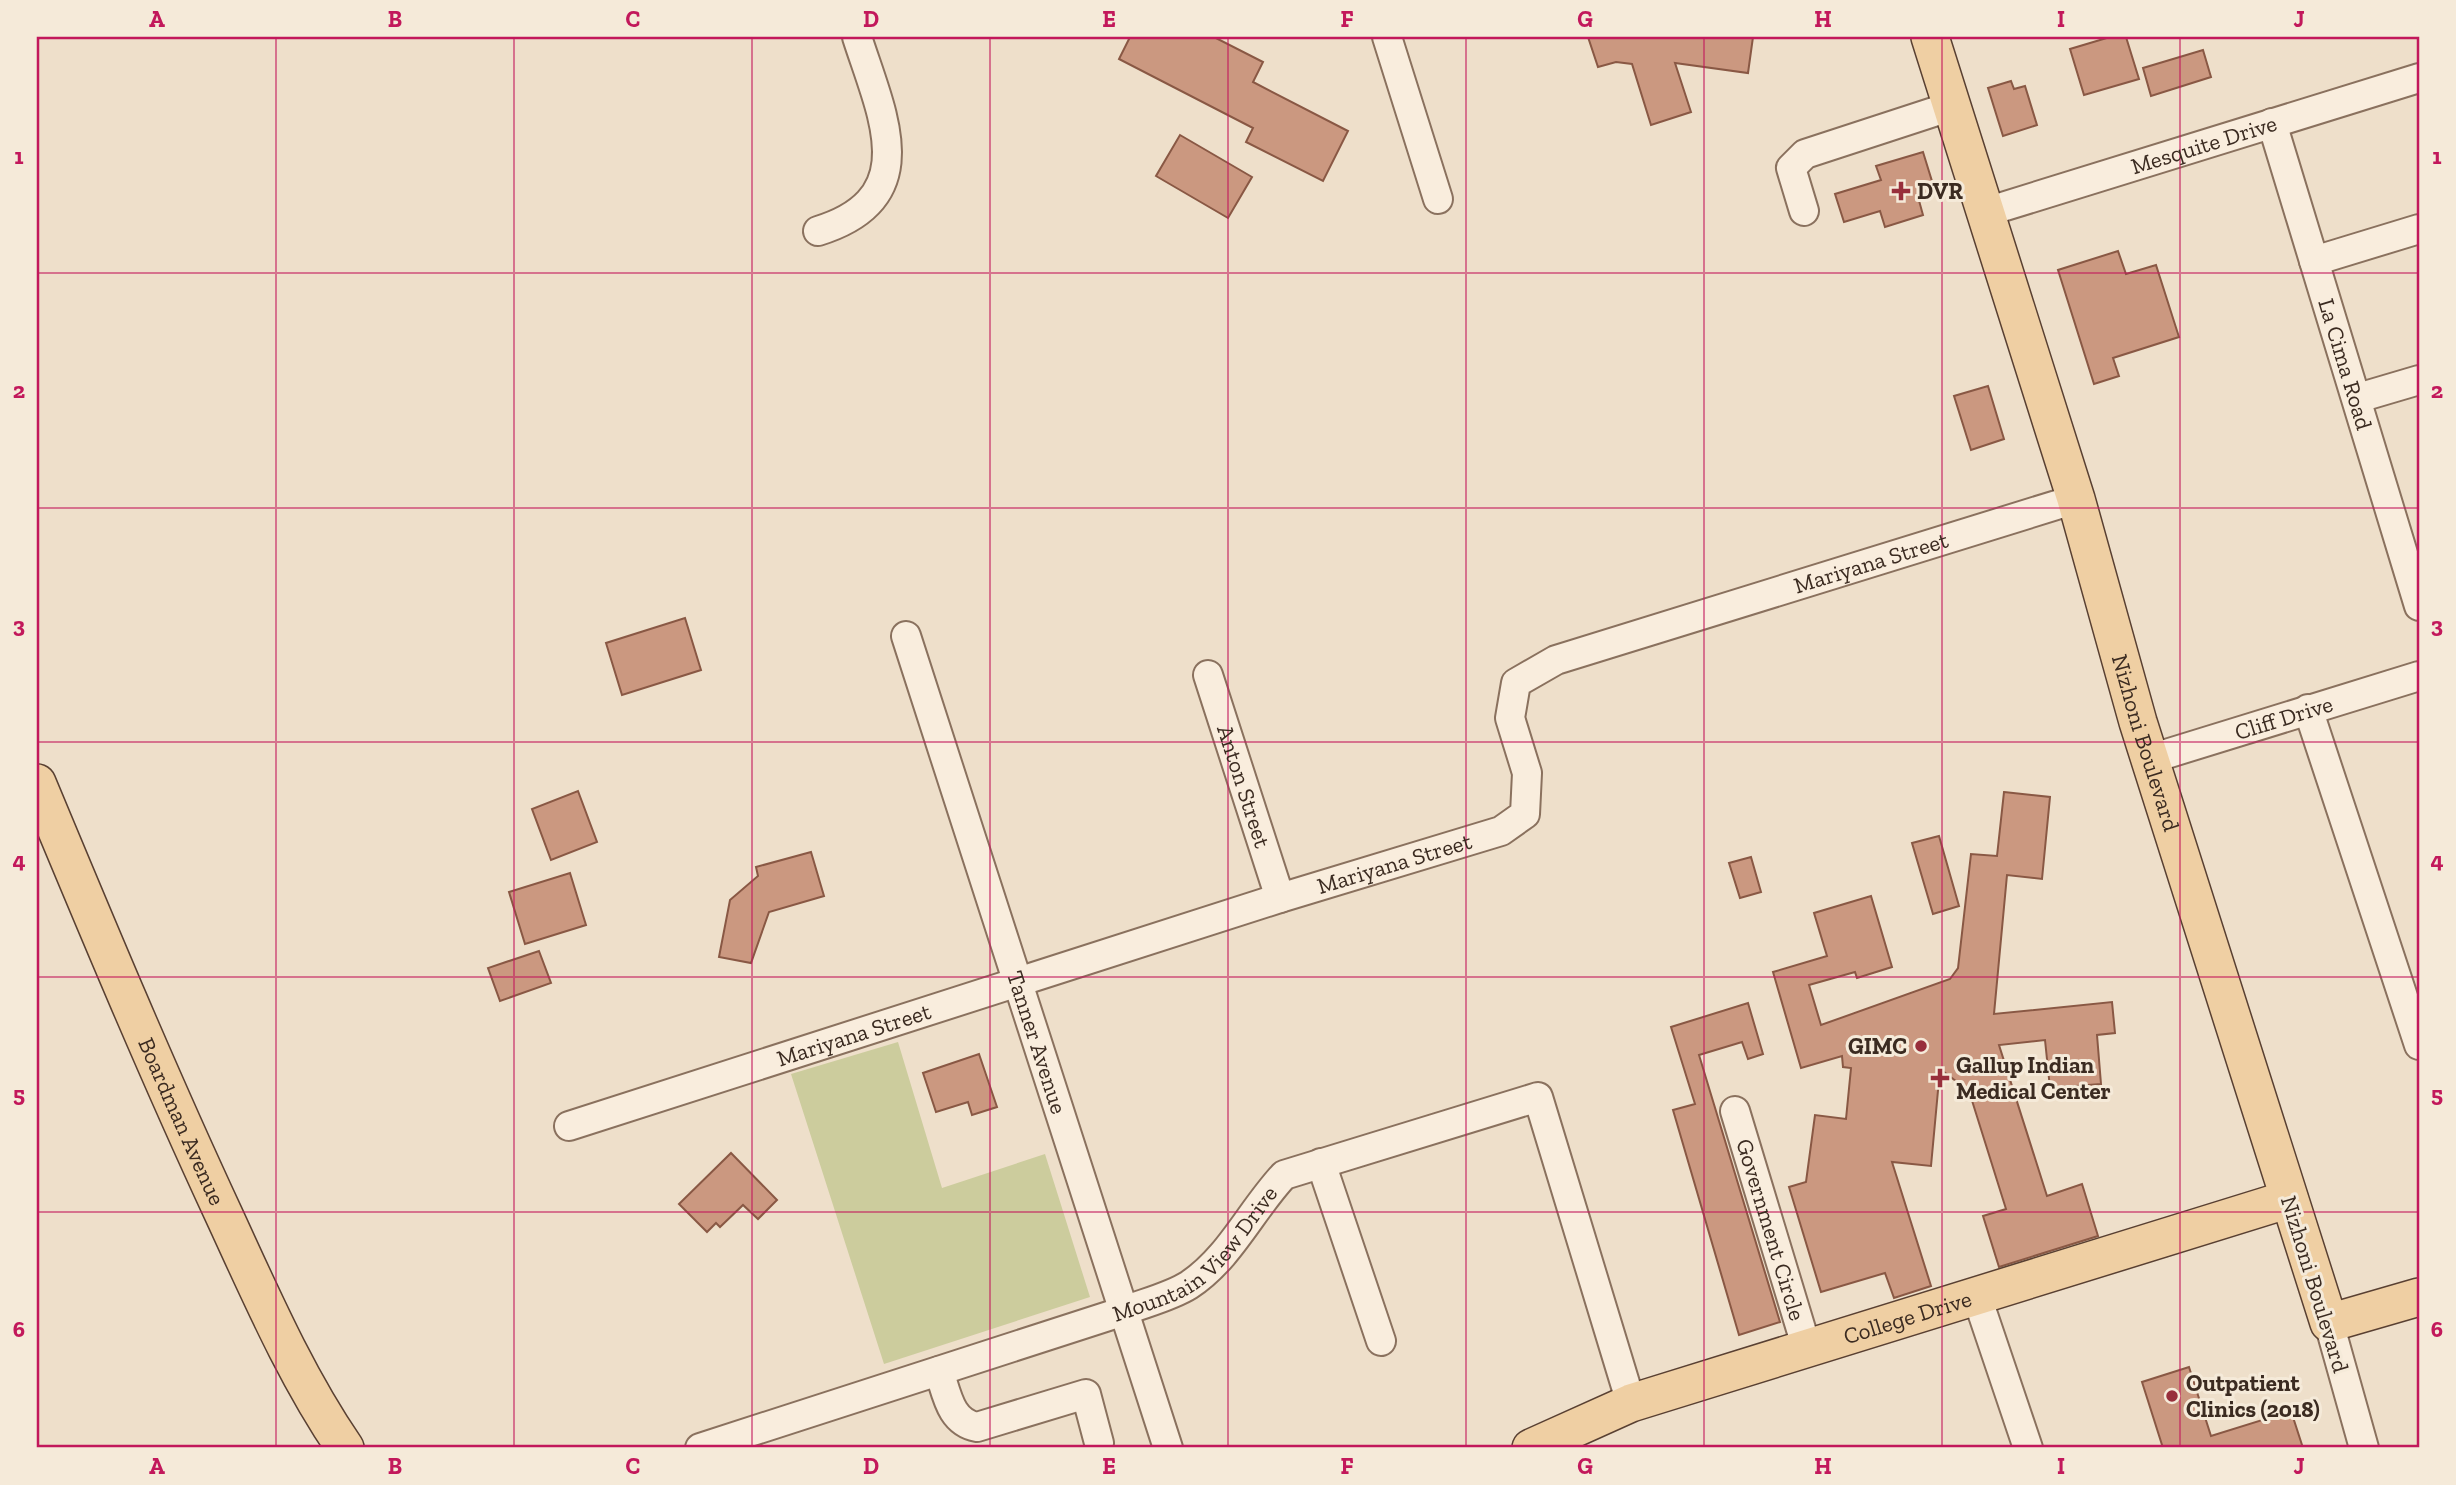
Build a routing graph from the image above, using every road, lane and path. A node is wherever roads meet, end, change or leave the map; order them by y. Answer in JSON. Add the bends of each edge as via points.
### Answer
{"nodes":[{"id":1,"x":857,"y":37,"type":"edge"},
{"id":2,"x":1387,"y":37,"type":"edge"},
{"id":3,"x":1930,"y":37,"type":"edge"},
{"id":4,"x":2419,"y":78,"type":"edge"},
{"id":5,"x":1952,"y":106,"type":"junction"},
{"id":6,"x":2272,"y":123,"type":"junction"},
{"id":7,"x":1438,"y":199,"type":"dead end"},
{"id":8,"x":1804,"y":211,"type":"dead end"},
{"id":9,"x":1986,"y":212,"type":"junction"},
{"id":10,"x":2419,"y":229,"type":"edge"},
{"id":11,"x":818,"y":230,"type":"dead end"},
{"id":12,"x":2314,"y":261,"type":"junction"},
{"id":13,"x":2419,"y":380,"type":"edge"},
{"id":14,"x":2358,"y":398,"type":"junction"},
{"id":15,"x":2076,"y":499,"type":"junction"},
{"id":16,"x":2409,"y":530,"type":"edge"},
{"id":17,"x":2419,"y":606,"type":"edge"},
{"id":18,"x":906,"y":636,"type":"dead end"},
{"id":19,"x":1208,"y":675,"type":"dead end"},
{"id":20,"x":2419,"y":676,"type":"edge"},
{"id":21,"x":2308,"y":709,"type":"junction"},
{"id":22,"x":2150,"y":759,"type":"junction"},
{"id":23,"x":37,"y":783,"type":"edge"},
{"id":24,"x":1280,"y":898,"type":"junction"},
{"id":25,"x":1019,"y":983,"type":"junction"},
{"id":26,"x":2419,"y":1045,"type":"edge"},
{"id":27,"x":1735,"y":1111,"type":"dead end"},
{"id":28,"x":569,"y":1126,"type":"dead end"},
{"id":29,"x":1321,"y":1163,"type":"junction"},
{"id":30,"x":2289,"y":1199,"type":"junction"},
{"id":31,"x":1976,"y":1294,"type":"junction"},
{"id":32,"x":2419,"y":1297,"type":"edge"},
{"id":33,"x":1124,"y":1311,"type":"junction"},
{"id":34,"x":2329,"y":1323,"type":"junction"},
{"id":35,"x":1381,"y":1341,"type":"dead end"},
{"id":36,"x":1807,"y":1349,"type":"junction"},
{"id":37,"x":939,"y":1371,"type":"junction"},
{"id":38,"x":1631,"y":1403,"type":"junction"},
{"id":39,"x":980,"y":1438,"type":"edge"},
{"id":40,"x":1099,"y":1443,"type":"dead end"},
{"id":41,"x":345,"y":1448,"type":"edge"},
{"id":42,"x":699,"y":1448,"type":"edge"},
{"id":43,"x":1168,"y":1448,"type":"edge"},
{"id":44,"x":1531,"y":1448,"type":"edge"},
{"id":45,"x":2028,"y":1448,"type":"edge"},
{"id":46,"x":2364,"y":1448,"type":"edge"}],
"edges":[{"from":1,"to":11,"type":"street","via":[[890,149],[885,179],[873,201],[855,216]]},
{"from":2,"to":7,"type":"street"},
{"from":3,"to":5,"type":"main road","name":"Nizhoni Boulevard"},
{"from":4,"to":6,"type":"street","name":"Mesquite Drive"},
{"from":5,"to":8,"type":"street","via":[[1805,154],[1791,168]]},
{"from":5,"to":9,"type":"main road","name":"Nizhoni Boulevard"},
{"from":6,"to":9,"type":"street","name":"Mesquite Drive"},
{"from":6,"to":12,"type":"street","name":"La Cima Road"},
{"from":9,"to":15,"type":"main road","name":"Nizhoni Boulevard"},
{"from":10,"to":12,"type":"street"},
{"from":12,"to":14,"type":"street","name":"La Cima Road"},
{"from":13,"to":14,"type":"street"},
{"from":14,"to":16,"type":"street","name":"La Cima Road"},
{"from":15,"to":22,"type":"main road","name":"Nizhoni Boulevard"},
{"from":15,"to":24,"type":"street","name":"Mariyana Street","via":[[1556,660],[1516,682],[1510,718],[1527,773],[1525,814],[1501,831]]},
{"from":16,"to":17,"type":"street","name":"La Cima Road"},
{"from":18,"to":25,"type":"street","name":"Tanner Avenue"},
{"from":19,"to":24,"type":"street","name":"Anton Street"},
{"from":20,"to":21,"type":"street","name":"Cliff Drive"},
{"from":21,"to":22,"type":"street","name":"Cliff Drive"},
{"from":21,"to":26,"type":"street"},
{"from":22,"to":30,"type":"main road","name":"Nizhoni Boulevard"},
{"from":23,"to":41,"type":"main road","name":"Boardman Avenue","via":[[166,1091],[315,1404]]},
{"from":24,"to":25,"type":"street","name":"Mariyana Street"},
{"from":25,"to":28,"type":"street","name":"Mariyana Street"},
{"from":25,"to":33,"type":"street","name":"Tanner Avenue"},
{"from":27,"to":36,"type":"street","name":"Government Circle"},
{"from":29,"to":33,"type":"street","name":"Mountain View Drive","via":[[1284,1175],[1222,1257],[1188,1285]]},
{"from":29,"to":35,"type":"street"},
{"from":29,"to":38,"type":"street","name":"Mountain View Drive","via":[[1538,1097]]},
{"from":30,"to":31,"type":"main road","name":"College Drive"},
{"from":30,"to":34,"type":"main road","name":"Nizhoni Boulevard"},
{"from":31,"to":36,"type":"main road","name":"College Drive"},
{"from":31,"to":45,"type":"street"},
{"from":32,"to":34,"type":"main road"},
{"from":33,"to":37,"type":"street","name":"Mountain View Drive"},
{"from":33,"to":43,"type":"street","name":"Tanner Avenue"},
{"from":34,"to":46,"type":"street","name":"Nizhoni Boulevard"},
{"from":36,"to":38,"type":"main road","name":"College Drive"},
{"from":37,"to":39,"type":"street","via":[[954,1415]]},
{"from":37,"to":42,"type":"street","name":"Mountain View Drive"},
{"from":38,"to":44,"type":"main road","name":"College Drive"},
{"from":39,"to":40,"type":"street","via":[[1086,1394]]}]}
